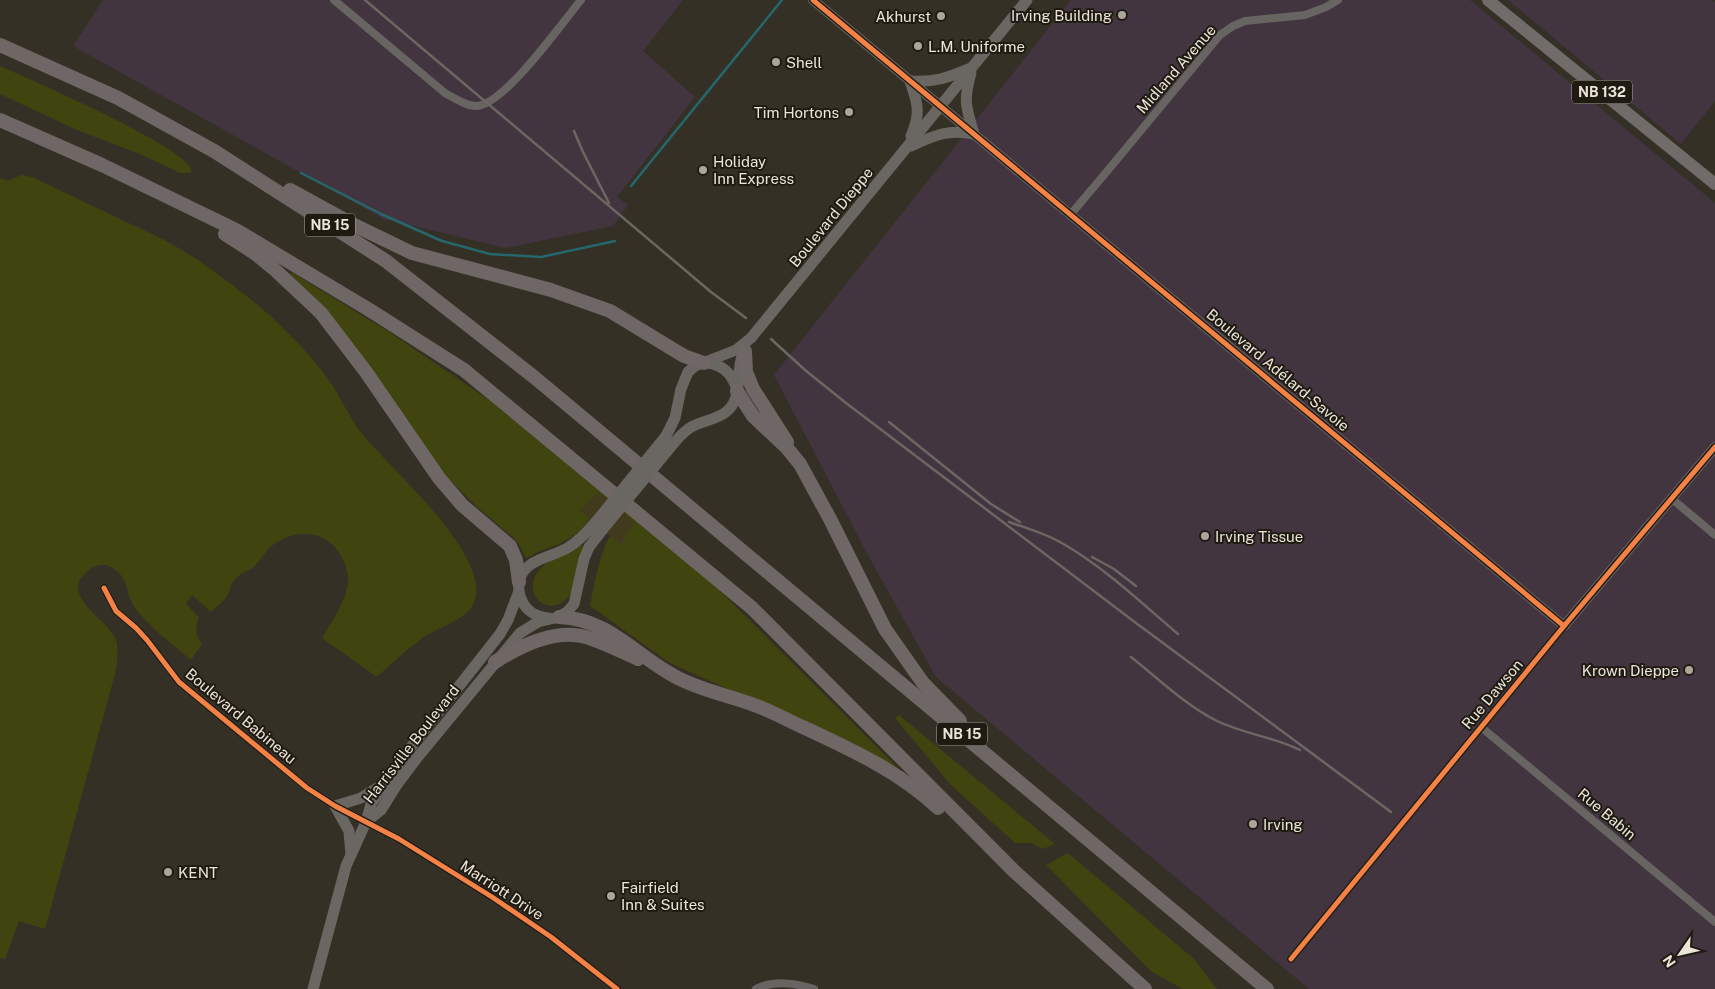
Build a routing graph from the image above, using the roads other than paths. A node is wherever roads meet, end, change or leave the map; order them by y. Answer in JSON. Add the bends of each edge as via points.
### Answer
{"nodes":[{"id":1,"x":334,"y":0,"type":"edge"},
{"id":2,"x":581,"y":0,"type":"edge"},
{"id":3,"x":813,"y":0,"type":"edge"},
{"id":4,"x":1027,"y":0,"type":"edge"},
{"id":5,"x":1338,"y":0,"type":"edge"},
{"id":6,"x":1488,"y":0,"type":"edge"},
{"id":7,"x":0,"y":44,"type":"edge"},
{"id":8,"x":973,"y":67,"type":"junction"},
{"id":9,"x":910,"y":81,"type":"junction"},
{"id":10,"x":938,"y":110,"type":"junction"},
{"id":11,"x":0,"y":120,"type":"edge"},
{"id":12,"x":974,"y":134,"type":"junction"},
{"id":13,"x":907,"y":147,"type":"junction"},
{"id":14,"x":214,"y":151,"type":"junction"},
{"id":15,"x":102,"y":165,"type":"junction"},
{"id":16,"x":1715,"y":184,"type":"edge"},
{"id":17,"x":1071,"y":214,"type":"junction"},
{"id":18,"x":748,"y":344,"type":"junction"},
{"id":19,"x":704,"y":363,"type":"junction"},
{"id":20,"x":738,"y":391,"type":"junction"},
{"id":21,"x":670,"y":440,"type":"junction"},
{"id":22,"x":1715,"y":447,"type":"edge"},
{"id":23,"x":800,"y":464,"type":"junction"},
{"id":24,"x":1672,"y":499,"type":"junction"},
{"id":25,"x":599,"y":526,"type":"junction"},
{"id":26,"x":1715,"y":535,"type":"edge"},
{"id":27,"x":519,"y":586,"type":"junction"},
{"id":28,"x":104,"y":588,"type":"dead end"},
{"id":29,"x":555,"y":617,"type":"junction"},
{"id":30,"x":1564,"y":626,"type":"junction"},
{"id":31,"x":494,"y":662,"type":"junction"},
{"id":32,"x":660,"y":668,"type":"junction"},
{"id":33,"x":1481,"y":727,"type":"junction"},
{"id":34,"x":386,"y":780,"type":"junction"},
{"id":35,"x":335,"y":806,"type":"junction"},
{"id":36,"x":366,"y":822,"type":"junction"},
{"id":37,"x":1078,"y":830,"type":"junction"},
{"id":38,"x":351,"y":856,"type":"junction"},
{"id":39,"x":1015,"y":872,"type":"junction"},
{"id":40,"x":1715,"y":922,"type":"edge"},
{"id":41,"x":1290,"y":959,"type":"dead end"},
{"id":42,"x":313,"y":989,"type":"edge"},
{"id":43,"x":617,"y":989,"type":"edge"},
{"id":44,"x":756,"y":989,"type":"edge"},
{"id":45,"x":814,"y":989,"type":"edge"},
{"id":46,"x":1145,"y":989,"type":"edge"},
{"id":47,"x":1268,"y":989,"type":"edge"}],
"edges":[{"from":1,"to":2,"type":"street","via":[[445,93],[476,106],[488,103],[517,79]]},
{"from":3,"to":9,"type":"street"},
{"from":4,"to":8,"type":"main road","name":"Boulevard Dieppe"},
{"from":5,"to":17,"type":"street","name":"Midland Avenue","via":[[1304,15],[1245,21],[1220,35]]},
{"from":6,"to":16,"type":"main road","number":"NB 132"},
{"from":7,"to":14,"type":"highway","number":"NB 15","via":[[118,98]]},
{"from":8,"to":9,"type":"main road","via":[[940,80]]},
{"from":8,"to":10,"type":"main road","name":"Boulevard Dieppe"},
{"from":8,"to":12,"type":"main road","via":[[965,98]]},
{"from":9,"to":10,"type":"street","name":"Boulevard Adélard-Savoie"},
{"from":9,"to":13,"type":"main road","via":[[918,112]]},
{"from":10,"to":12,"type":"street","name":"Boulevard Adélard-Savoie"},
{"from":10,"to":13,"type":"main road","name":"Boulevard Dieppe"},
{"from":11,"to":15,"type":"highway"},
{"from":12,"to":13,"type":"main road","via":[[947,132]]},
{"from":12,"to":17,"type":"street","name":"Boulevard Adélard-Savoie"},
{"from":13,"to":18,"type":"main road","name":"Boulevard Dieppe"},
{"from":14,"to":19,"type":"highway","via":[[393,245],[551,290],[610,311],[684,356]]},
{"from":14,"to":37,"type":"highway","number":"NB 15","via":[[386,261],[526,371]]},
{"from":15,"to":27,"type":"highway","via":[[235,240],[273,268],[309,301],[366,372],[439,478],[462,505],[510,546],[516,560]]},
{"from":15,"to":39,"type":"highway","via":[[236,230],[368,308],[464,370],[752,608]]},
{"from":17,"to":30,"type":"street","name":"Boulevard Adélard-Savoie"},
{"from":18,"to":19,"type":"main road"},
{"from":18,"to":20,"type":"main road","via":[[740,364]]},
{"from":18,"to":23,"type":"highway","via":[[746,372],[753,389]]},
{"from":19,"to":20,"type":"main road","via":[[722,367],[734,380]]},
{"from":19,"to":21,"type":"main road","via":[[694,366],[684,379]]},
{"from":20,"to":21,"type":"main road","via":[[731,408]]},
{"from":20,"to":23,"type":"highway","via":[[753,416]]},
{"from":21,"to":25,"type":"main road","name":"Harrisville Boulevard","bridge":true},
{"from":22,"to":24,"type":"street","name":"Rue Dawson"},
{"from":23,"to":37,"type":"highway","via":[[880,621],[914,672],[949,711]]},
{"from":24,"to":26,"type":"street"},
{"from":24,"to":30,"type":"street","name":"Rue Dawson"},
{"from":25,"to":27,"type":"main road","name":"Harrisville Boulevard","via":[[570,547],[527,566]]},
{"from":25,"to":29,"type":"main road","name":"Harrisville Boulevard","via":[[584,559],[574,604],[568,612]]},
{"from":27,"to":29,"type":"main road","via":[[522,600],[532,614],[542,618]]},
{"from":27,"to":34,"type":"main road","name":"Harrisville Boulevard","via":[[500,634]]},
{"from":28,"to":35,"type":"street","name":"Boulevard Babineau","via":[[116,611],[147,640],[179,682],[307,788]]},
{"from":29,"to":31,"type":"main road","name":"Harrisville Boulevard","via":[[528,627]]},
{"from":29,"to":32,"type":"highway","via":[[598,625]]},
{"from":30,"to":33,"type":"street","name":"Rue Dawson"},
{"from":31,"to":32,"type":"highway","via":[[543,639],[566,635],[587,637]]},
{"from":31,"to":36,"type":"main road","name":"Harrisville Boulevard","via":[[396,786],[381,810]]},
{"from":32,"to":39,"type":"highway","via":[[711,692],[756,706],[861,754],[933,802]]},
{"from":33,"to":40,"type":"street","name":"Rue Babin"},
{"from":33,"to":41,"type":"street","name":"Rue Dawson"},
{"from":34,"to":35,"type":"main road","via":[[361,798]]},
{"from":34,"to":36,"type":"main road","name":"Harrisville Boulevard","via":[[370,804]]},
{"from":35,"to":36,"type":"street","name":"Boulevard Babineau"},
{"from":35,"to":38,"type":"main road","via":[[349,831]]},
{"from":36,"to":38,"type":"main road"},
{"from":36,"to":43,"type":"street","name":"Marriott Drive","via":[[492,897],[551,937]]},
{"from":37,"to":47,"type":"highway","number":"NB 15"},
{"from":38,"to":42,"type":"main road"},
{"from":39,"to":46,"type":"highway"},
{"from":44,"to":45,"type":"street","via":[[775,984]]}]}
